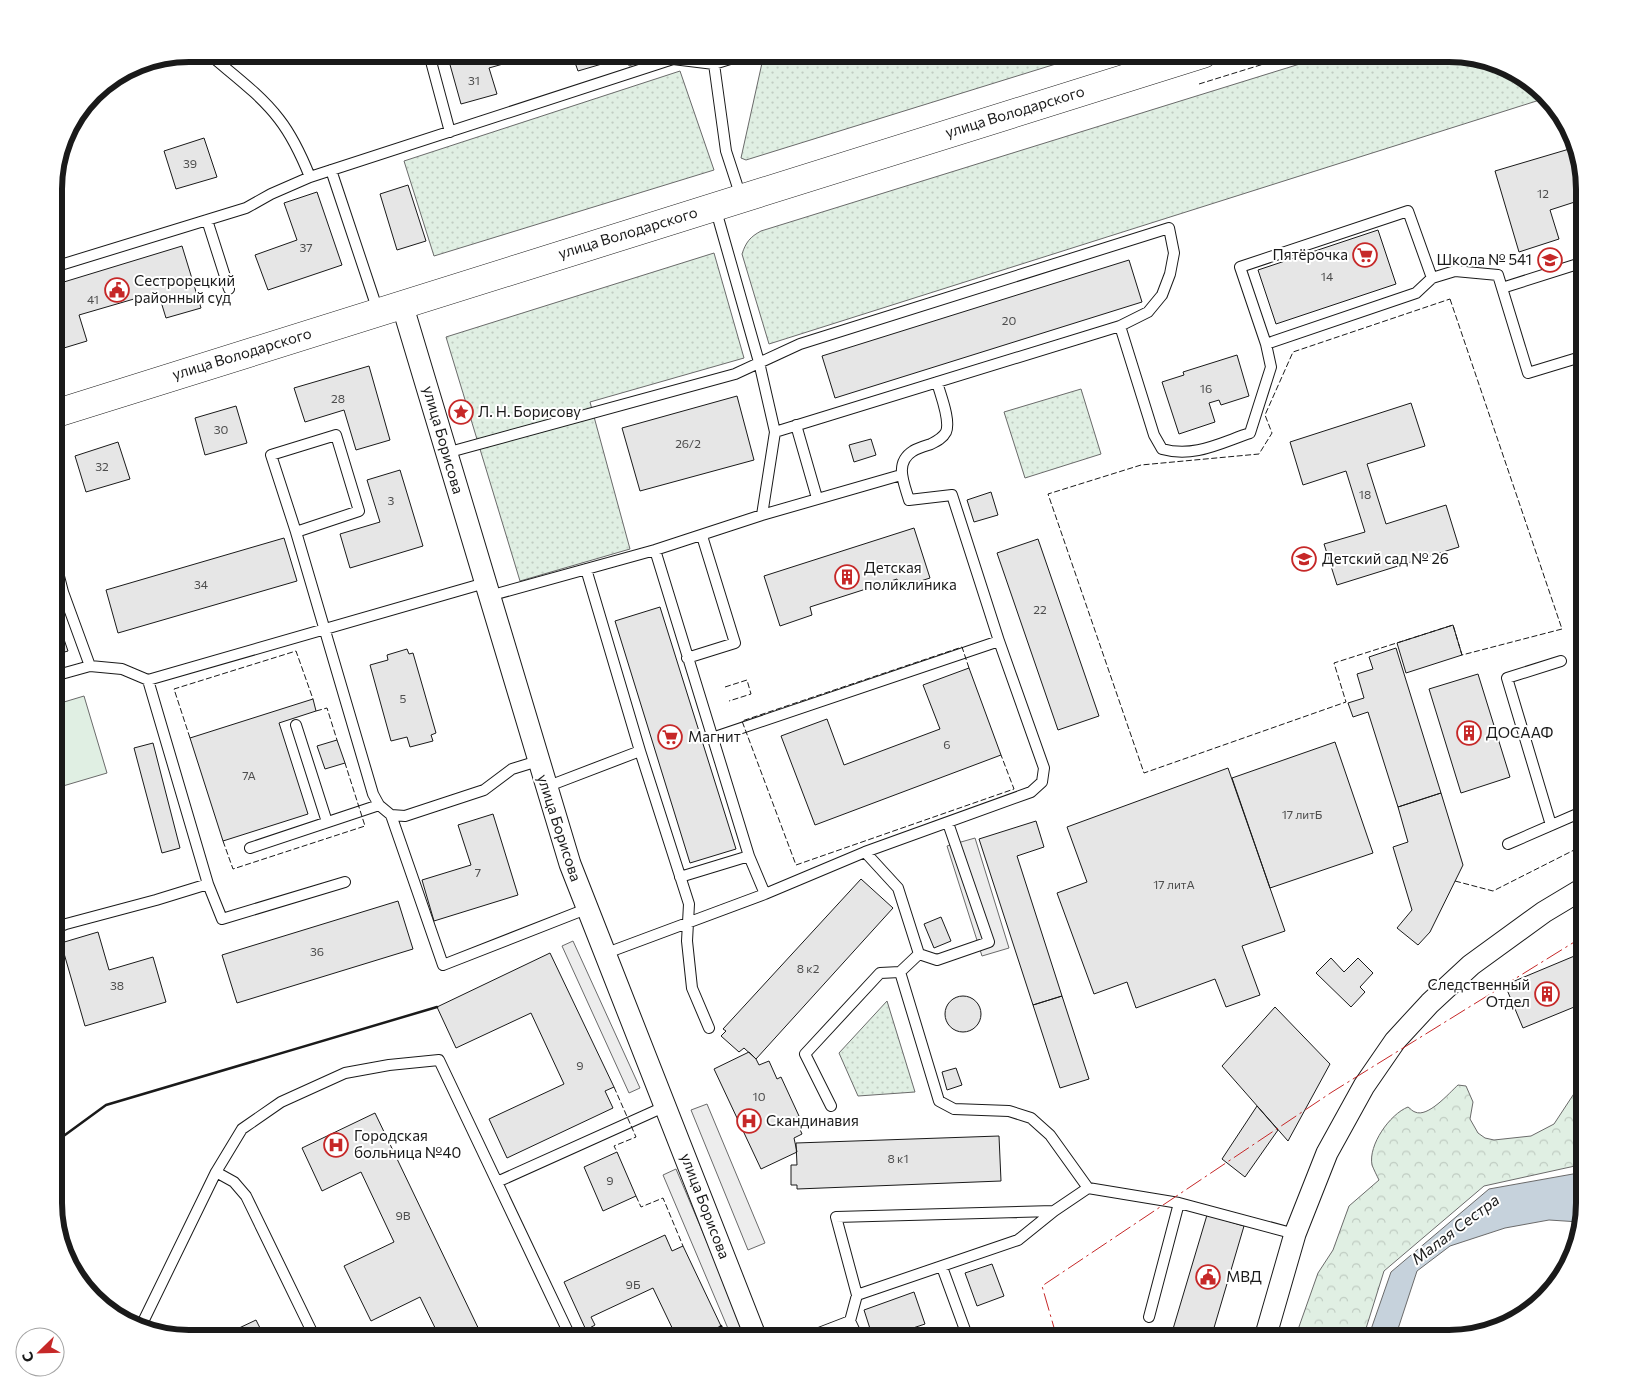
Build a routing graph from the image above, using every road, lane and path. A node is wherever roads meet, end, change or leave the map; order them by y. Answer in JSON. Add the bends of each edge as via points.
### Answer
{"nodes":[{"id":1,"x":219,"y":63,"type":"edge"},
{"id":2,"x":431,"y":63,"type":"edge"},
{"id":3,"x":661,"y":63,"type":"edge"},
{"id":4,"x":706,"y":63,"type":"edge"},
{"id":5,"x":717,"y":63,"type":"edge"},
{"id":6,"x":1174,"y":63,"type":"edge"},
{"id":7,"x":714,"y":64,"type":"junction"},
{"id":8,"x":450,"y":132,"type":"junction"},
{"id":9,"x":332,"y":170,"type":"junction"},
{"id":10,"x":310,"y":177,"type":"junction"},
{"id":11,"x":741,"y":198,"type":"junction"},
{"id":12,"x":714,"y":206,"type":"junction"},
{"id":13,"x":206,"y":220,"type":"junction"},
{"id":14,"x":63,"y":264,"type":"edge"},
{"id":15,"x":1576,"y":265,"type":"edge"},
{"id":16,"x":1432,"y":278,"type":"junction"},
{"id":17,"x":1502,"y":288,"type":"junction"},
{"id":18,"x":229,"y":290,"type":"dead end"},
{"id":19,"x":390,"y":308,"type":"junction"},
{"id":20,"x":1120,"y":326,"type":"junction"},
{"id":21,"x":1266,"y":344,"type":"junction"},
{"id":22,"x":1576,"y":358,"type":"edge"},
{"id":23,"x":759,"y":362,"type":"junction"},
{"id":24,"x":937,"y":382,"type":"junction"},
{"id":25,"x":63,"y":411,"type":"edge"},
{"id":26,"x":796,"y":425,"type":"junction"},
{"id":27,"x":774,"y":432,"type":"junction"},
{"id":28,"x":446,"y":454,"type":"junction"},
{"id":29,"x":901,"y":475,"type":"junction"},
{"id":30,"x":817,"y":498,"type":"junction"},
{"id":31,"x":762,"y":515,"type":"junction"},
{"id":32,"x":296,"y":532,"type":"junction"},
{"id":33,"x":702,"y":536,"type":"junction"},
{"id":34,"x":655,"y":550,"type":"junction"},
{"id":35,"x":586,"y":568,"type":"junction"},
{"id":36,"x":487,"y":590,"type":"junction"},
{"id":37,"x":63,"y":603,"type":"edge"},
{"id":38,"x":324,"y":630,"type":"junction"},
{"id":39,"x":1000,"y":640,"type":"junction"},
{"id":40,"x":687,"y":658,"type":"junction"},
{"id":41,"x":1561,"y":661,"type":"dead end"},
{"id":42,"x":90,"y":666,"type":"junction"},
{"id":43,"x":63,"y":674,"type":"edge"},
{"id":44,"x":148,"y":680,"type":"junction"},
{"id":45,"x":296,"y":725,"type":"dead end"},
{"id":46,"x":712,"y":738,"type":"junction"},
{"id":47,"x":640,"y":752,"type":"junction"},
{"id":48,"x":538,"y":761,"type":"junction"},
{"id":49,"x":546,"y":787,"type":"junction"},
{"id":50,"x":379,"y":805,"type":"junction"},
{"id":51,"x":391,"y":814,"type":"junction"},
{"id":52,"x":1576,"y":814,"type":"edge"},
{"id":53,"x":327,"y":822,"type":"junction"},
{"id":54,"x":948,"y":823,"type":"junction"},
{"id":55,"x":1551,"y":825,"type":"junction"},
{"id":56,"x":1508,"y":844,"type":"dead end"},
{"id":57,"x":250,"y":848,"type":"dead end"},
{"id":58,"x":865,"y":852,"type":"junction"},
{"id":59,"x":749,"y":856,"type":"junction"},
{"id":60,"x":680,"y":878,"type":"junction"},
{"id":61,"x":345,"y":882,"type":"dead end"},
{"id":62,"x":208,"y":884,"type":"junction"},
{"id":63,"x":1576,"y":893,"type":"edge"},
{"id":64,"x":764,"y":894,"type":"junction"},
{"id":65,"x":586,"y":909,"type":"junction"},
{"id":66,"x":688,"y":923,"type":"junction"},
{"id":67,"x":63,"y":925,"type":"edge"},
{"id":68,"x":604,"y":954,"type":"junction"},
{"id":69,"x":919,"y":954,"type":"junction"},
{"id":70,"x":900,"y":972,"type":"junction"},
{"id":71,"x":709,"y":1028,"type":"dead end"},
{"id":72,"x":666,"y":1106,"type":"junction"},
{"id":73,"x":831,"y":1106,"type":"dead end"},
{"id":74,"x":216,"y":1172,"type":"junction"},
{"id":75,"x":497,"y":1182,"type":"junction"},
{"id":76,"x":1088,"y":1188,"type":"junction"},
{"id":77,"x":1179,"y":1204,"type":"junction"},
{"id":78,"x":1054,"y":1211,"type":"junction"},
{"id":79,"x":1295,"y":1234,"type":"junction"},
{"id":80,"x":942,"y":1267,"type":"junction"},
{"id":81,"x":857,"y":1296,"type":"junction"},
{"id":82,"x":1149,"y":1317,"type":"dead end"},
{"id":83,"x":143,"y":1321,"type":"edge"},
{"id":84,"x":850,"y":1321,"type":"junction"},
{"id":85,"x":310,"y":1330,"type":"edge"},
{"id":86,"x":567,"y":1330,"type":"edge"},
{"id":87,"x":753,"y":1330,"type":"edge"},
{"id":88,"x":827,"y":1330,"type":"edge"},
{"id":89,"x":854,"y":1330,"type":"edge"},
{"id":90,"x":965,"y":1330,"type":"edge"},
{"id":91,"x":1267,"y":1330,"type":"edge"}],
"edges":[{"from":1,"to":10,"type":"lane","via":[[279,118],[298,148]]},
{"from":2,"to":8,"type":"lane"},
{"from":3,"to":8,"type":"lane"},
{"from":4,"to":7,"type":"lane"},
{"from":5,"to":7,"type":"lane"},
{"from":6,"to":11,"type":"main road","name":"улица Володарского"},
{"from":7,"to":11,"type":"lane","via":[[726,151]]},
{"from":8,"to":9,"type":"lane"},
{"from":9,"to":10,"type":"lane"},
{"from":9,"to":19,"type":"lane"},
{"from":10,"to":13,"type":"lane","via":[[246,208]]},
{"from":11,"to":12,"type":"main road","name":"улица Володарского"},
{"from":12,"to":19,"type":"main road","name":"улица Володарского"},
{"from":12,"to":23,"type":"lane"},
{"from":13,"to":14,"type":"lane"},
{"from":13,"to":18,"type":"lane"},
{"from":15,"to":17,"type":"lane"},
{"from":16,"to":17,"type":"lane","via":[[1455,271],[1498,275]]},
{"from":16,"to":21,"type":"lane","via":[[1416,293]]},
{"from":16,"to":21,"type":"lane","via":[[1408,211],[1240,267]]},
{"from":17,"to":22,"type":"lane","via":[[1528,373]]},
{"from":19,"to":25,"type":"main road","name":"улица Володарского"},
{"from":19,"to":28,"type":"street","name":"улица Борисова"},
{"from":20,"to":21,"type":"lane","via":[[1154,434],[1162,449],[1176,453],[1196,452],[1250,433],[1271,367]]},
{"from":20,"to":23,"type":"lane","via":[[1148,312],[1162,294],[1174,253],[1169,228],[800,344]]},
{"from":20,"to":24,"type":"lane"},
{"from":23,"to":27,"type":"lane"},
{"from":23,"to":28,"type":"lane","via":[[735,374]]},
{"from":24,"to":26,"type":"lane"},
{"from":24,"to":29,"type":"lane","via":[[947,417],[947,431],[940,440],[906,456],[901,465]]},
{"from":26,"to":27,"type":"lane"},
{"from":26,"to":30,"type":"lane"},
{"from":27,"to":31,"type":"lane"},
{"from":28,"to":36,"type":"street","name":"улица Борисова"},
{"from":29,"to":30,"type":"lane"},
{"from":29,"to":39,"type":"lane","via":[[908,500],[952,495]]},
{"from":30,"to":31,"type":"lane"},
{"from":31,"to":33,"type":"lane"},
{"from":32,"to":32,"type":"lane","via":[[271,454],[336,435],[359,511]]},
{"from":32,"to":38,"type":"lane"},
{"from":33,"to":34,"type":"lane"},
{"from":33,"to":40,"type":"lane","via":[[735,643]]},
{"from":34,"to":35,"type":"lane"},
{"from":34,"to":40,"type":"lane"},
{"from":35,"to":36,"type":"lane"},
{"from":35,"to":47,"type":"lane"},
{"from":36,"to":38,"type":"lane"},
{"from":36,"to":48,"type":"street","name":"улица Борисова"},
{"from":37,"to":42,"type":"lane"},
{"from":38,"to":44,"type":"lane"},
{"from":38,"to":50,"type":"lane"},
{"from":39,"to":46,"type":"lane"},
{"from":39,"to":54,"type":"lane","via":[[1044,768],[1042,782],[1031,792]]},
{"from":40,"to":46,"type":"lane"},
{"from":41,"to":55,"type":"lane","via":[[1507,678]]},
{"from":42,"to":43,"type":"lane"},
{"from":42,"to":44,"type":"lane","via":[[122,669]]},
{"from":44,"to":62,"type":"lane"},
{"from":45,"to":53,"type":"lane"},
{"from":46,"to":59,"type":"lane"},
{"from":47,"to":49,"type":"lane"},
{"from":47,"to":60,"type":"lane"},
{"from":48,"to":49,"type":"street","name":"улица Борисова"},
{"from":48,"to":51,"type":"lane","via":[[512,769],[484,790],[405,816]]},
{"from":49,"to":65,"type":"street","name":"улица Борисова"},
{"from":50,"to":51,"type":"lane"},
{"from":50,"to":53,"type":"lane"},
{"from":51,"to":65,"type":"lane","via":[[443,965]]},
{"from":52,"to":55,"type":"lane"},
{"from":53,"to":57,"type":"lane"},
{"from":54,"to":58,"type":"lane"},
{"from":54,"to":69,"type":"lane","via":[[989,942],[938,960]]},
{"from":55,"to":56,"type":"lane"},
{"from":58,"to":64,"type":"lane"},
{"from":58,"to":69,"type":"lane","via":[[898,888]]},
{"from":59,"to":60,"type":"lane"},
{"from":59,"to":64,"type":"lane"},
{"from":60,"to":66,"type":"lane","via":[[688,904]]},
{"from":61,"to":62,"type":"lane","via":[[222,919]]},
{"from":62,"to":67,"type":"lane"},
{"from":63,"to":79,"type":"street","via":[[1471,965],[1395,1040],[1326,1153]]},
{"from":64,"to":66,"type":"lane"},
{"from":65,"to":68,"type":"street","name":"улица Борисова"},
{"from":66,"to":68,"type":"lane"},
{"from":66,"to":71,"type":"lane","via":[[692,988]]},
{"from":68,"to":72,"type":"street","name":"улица Борисова"},
{"from":69,"to":70,"type":"lane"},
{"from":70,"to":73,"type":"lane","via":[[880,973],[805,1054]]},
{"from":70,"to":76,"type":"lane","via":[[939,1101],[954,1109],[1009,1111],[1031,1118],[1050,1135]]},
{"from":72,"to":75,"type":"lane"},
{"from":72,"to":87,"type":"street","name":"улица Борисова"},
{"from":74,"to":75,"type":"lane","via":[[242,1129],[281,1102],[346,1072],[439,1060]]},
{"from":74,"to":83,"type":"lane"},
{"from":74,"to":85,"type":"lane","via":[[234,1182],[246,1196]]},
{"from":75,"to":86,"type":"lane"},
{"from":76,"to":77,"type":"lane"},
{"from":76,"to":78,"type":"lane"},
{"from":77,"to":79,"type":"lane"},
{"from":77,"to":82,"type":"lane"},
{"from":78,"to":80,"type":"lane","via":[[1018,1240]]},
{"from":78,"to":81,"type":"lane","via":[[836,1217]]},
{"from":79,"to":91,"type":"street"},
{"from":80,"to":81,"type":"lane"},
{"from":80,"to":90,"type":"lane"},
{"from":81,"to":84,"type":"lane"},
{"from":84,"to":88,"type":"lane"},
{"from":84,"to":89,"type":"lane"}]}
